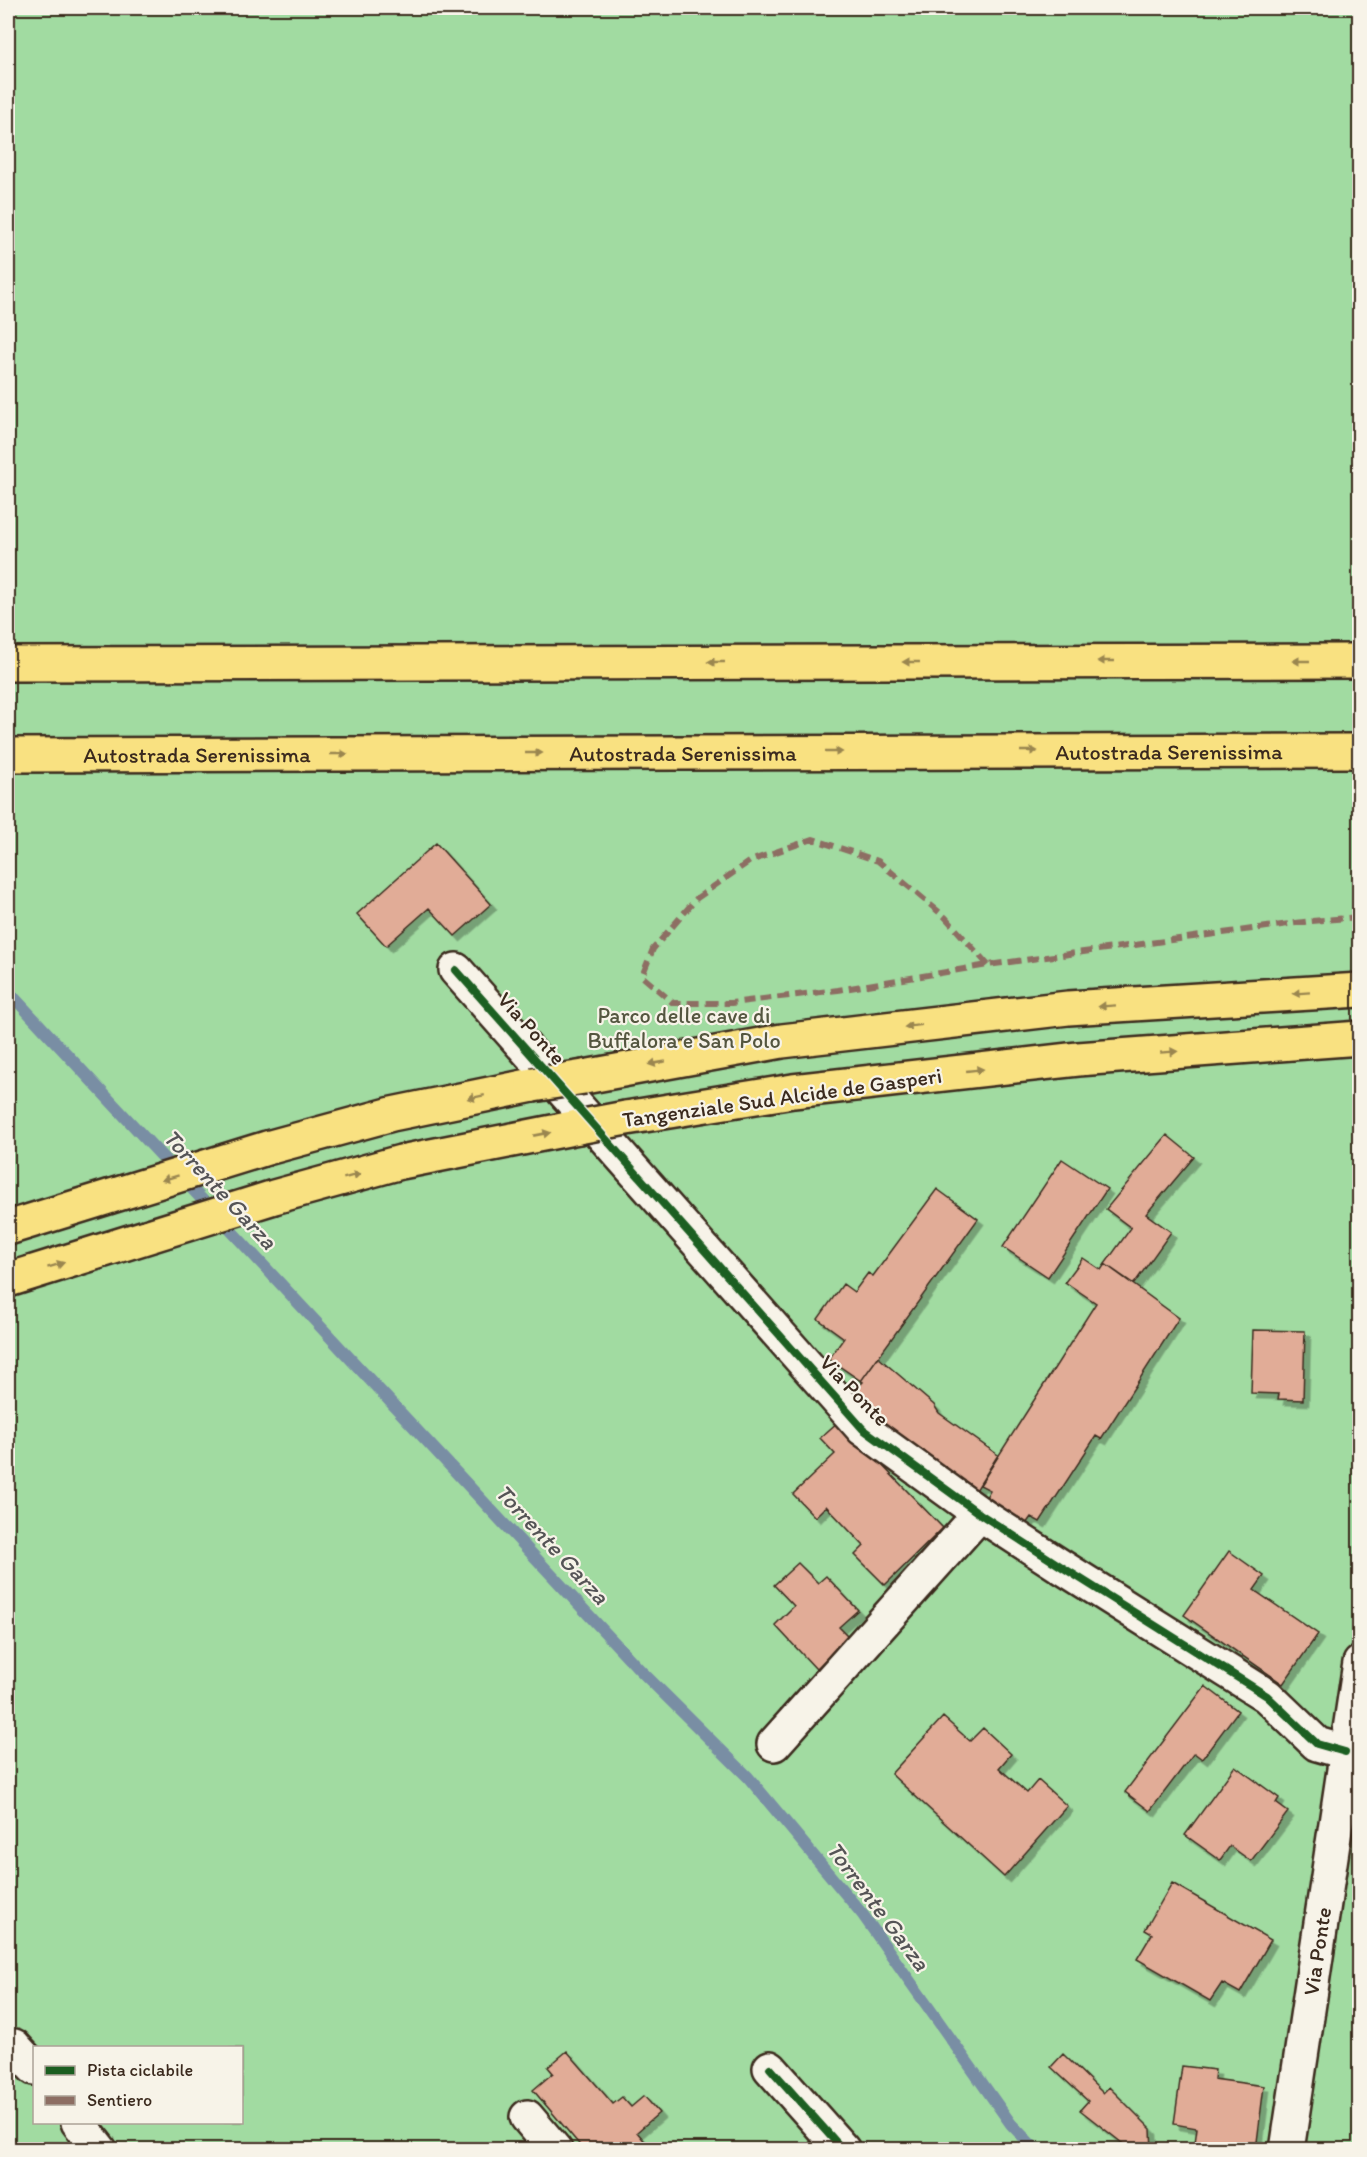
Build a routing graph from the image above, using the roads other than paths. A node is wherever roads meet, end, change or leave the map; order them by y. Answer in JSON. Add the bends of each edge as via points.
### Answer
{"nodes":[{"id":1,"x":1359,"y":661,"type":"edge"},
{"id":2,"x":8,"y":664,"type":"edge"},
{"id":3,"x":1359,"y":751,"type":"edge"},
{"id":4,"x":8,"y":755,"type":"edge"},
{"id":5,"x":456,"y":970,"type":"dead end"},
{"id":6,"x":1359,"y":990,"type":"edge"},
{"id":7,"x":1359,"y":1038,"type":"edge"},
{"id":8,"x":8,"y":1228,"type":"edge"},
{"id":9,"x":8,"y":1280,"type":"edge"},
{"id":10,"x":980,"y":1514,"type":"junction"},
{"id":11,"x":1359,"y":1663,"type":"edge"},
{"id":12,"x":774,"y":1744,"type":"dead end"},
{"id":13,"x":1345,"y":1752,"type":"junction"},
{"id":14,"x":770,"y":2068,"type":"dead end"},
{"id":15,"x":527,"y":2117,"type":"dead end"},
{"id":16,"x":80,"y":2124,"type":"edge"},
{"id":17,"x":100,"y":2150,"type":"edge"},
{"id":18,"x":555,"y":2150,"type":"edge"},
{"id":19,"x":843,"y":2150,"type":"edge"},
{"id":20,"x":1287,"y":2150,"type":"edge"}],
"edges":[{"from":1,"to":2,"type":"highway","one_way":true},
{"from":4,"to":3,"type":"highway","name":"Autostrada Serenissima","one_way":true},
{"from":5,"to":10,"type":"street","name":"Via Ponte","via":[[863,1429]]},
{"from":6,"to":8,"type":"highway","one_way":true,"bridge":true,"via":[[1057,1010],[782,1041],[392,1114]]},
{"from":9,"to":7,"type":"highway","name":"Tangenziale Sud Alcide de Gasperi","one_way":true,"bridge":true,"via":[[401,1162],[626,1118],[793,1091],[1078,1059]]},
{"from":10,"to":12,"type":"street"},
{"from":10,"to":13,"type":"street","name":"Via Ponte","via":[[1267,1696],[1317,1744]]},
{"from":11,"to":13,"type":"street","name":"Via Ponte"},
{"from":13,"to":20,"type":"street","name":"Via Ponte"},
{"from":14,"to":19,"type":"street"},
{"from":15,"to":18,"type":"street"},
{"from":16,"to":17,"type":"street"}]}
